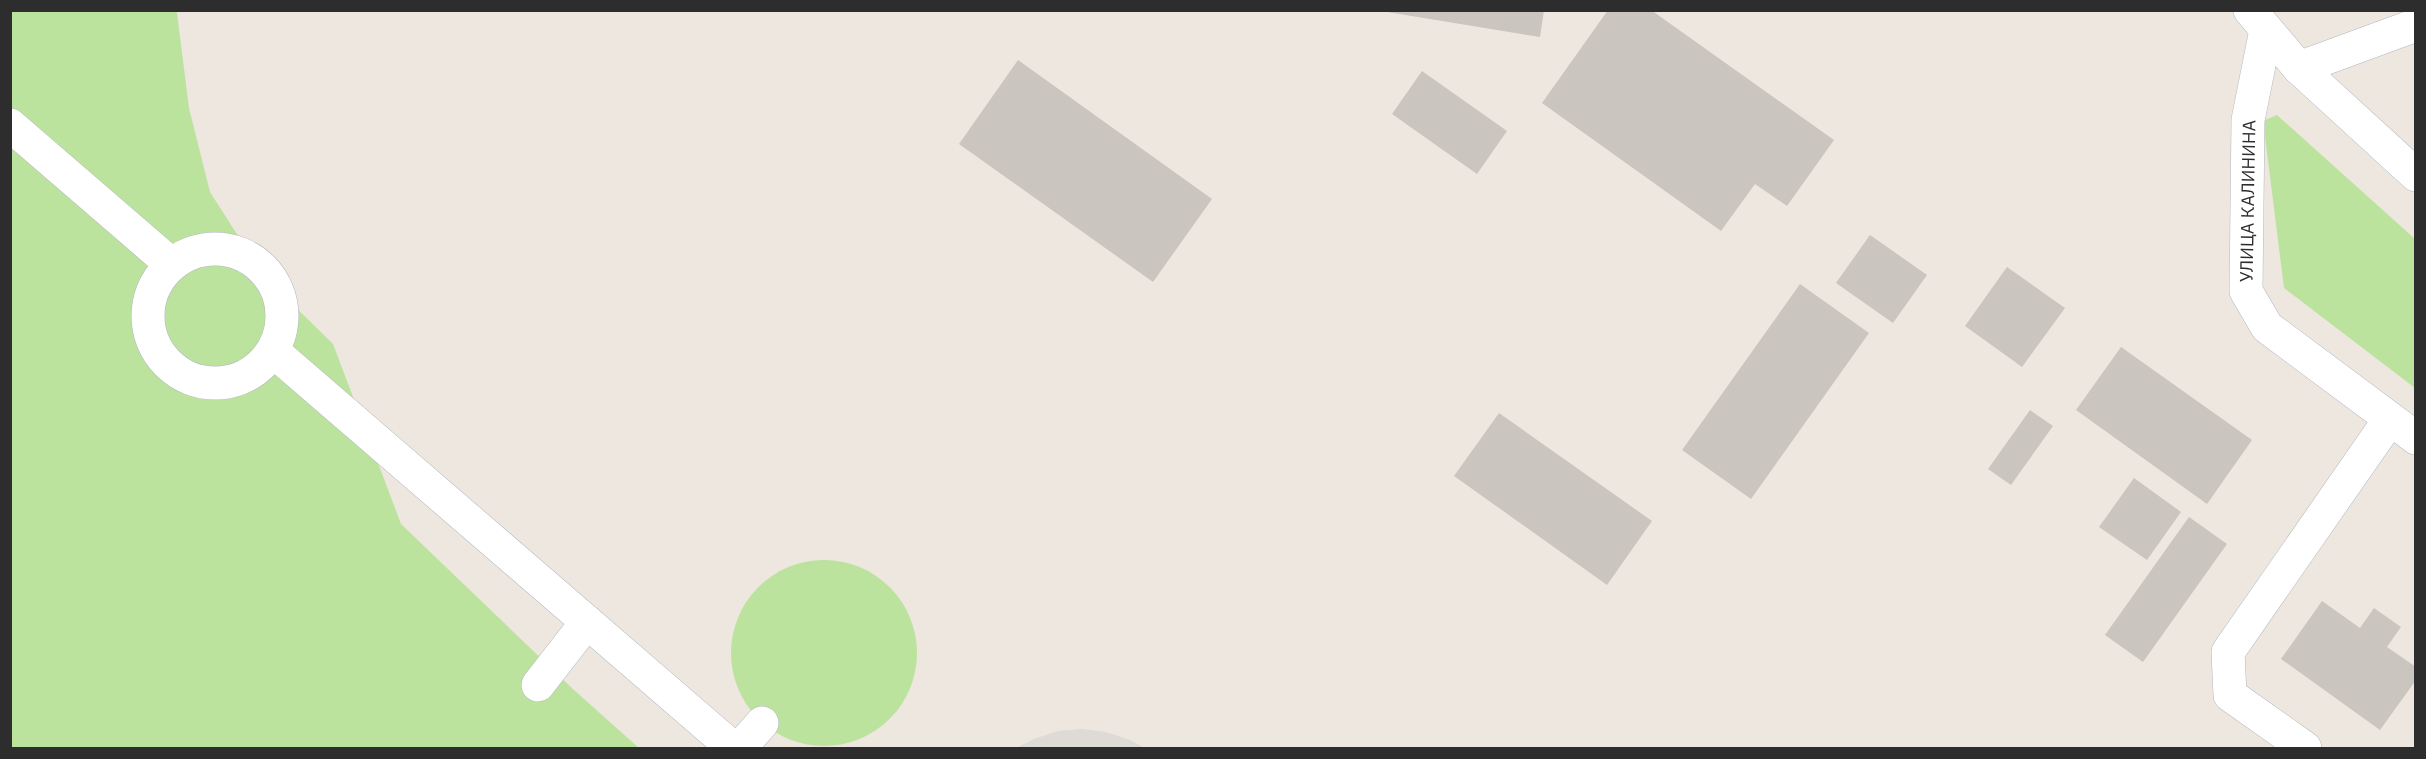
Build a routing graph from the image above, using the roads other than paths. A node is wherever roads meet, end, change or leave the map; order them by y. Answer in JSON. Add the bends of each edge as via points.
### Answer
{"nodes":[{"id":1,"x":2258,"y":20,"type":"edge"},
{"id":2,"x":2415,"y":25,"type":"edge"},
{"id":3,"x":2299,"y":68,"type":"junction"},
{"id":4,"x":10,"y":125,"type":"edge"},
{"id":5,"x":2415,"y":175,"type":"edge"},
{"id":6,"x":171,"y":264,"type":"junction"},
{"id":7,"x":273,"y":351,"type":"junction"},
{"id":8,"x":2390,"y":419,"type":"junction"},
{"id":9,"x":2415,"y":438,"type":"edge"},
{"id":10,"x":587,"y":622,"type":"junction"},
{"id":11,"x":538,"y":685,"type":"dead end"},
{"id":12,"x":762,"y":723,"type":"dead end"},
{"id":13,"x":733,"y":748,"type":"edge"},
{"id":14,"x":740,"y":748,"type":"edge"},
{"id":15,"x":2305,"y":748,"type":"edge"}],
"edges":[{"from":1,"to":3,"type":"street","name":"УЛИЦА КАЛИНИНА"},
{"from":1,"to":8,"type":"street","name":"УЛИЦА КАЛИНИНА","via":[[2248,120],[2246,291],[2267,327]]},
{"from":2,"to":3,"type":"street"},
{"from":3,"to":5,"type":"street","name":"УЛИЦА КАЛИНИНА"},
{"from":4,"to":6,"type":"street"},
{"from":6,"to":7,"type":"street","via":[[193,251],[218,248],[243,254],[264,269],[277,289],[283,321]]},
{"from":6,"to":7,"type":"street","via":[[151,291],[147,324],[159,355],[184,377],[217,384],[249,375]]},
{"from":7,"to":10,"type":"street"},
{"from":8,"to":9,"type":"street","name":"УЛИЦА КАЛИНИНА"},
{"from":8,"to":15,"type":"street","via":[[2228,652],[2230,695]]},
{"from":10,"to":11,"type":"street"},
{"from":10,"to":13,"type":"street"},
{"from":12,"to":14,"type":"street"}]}
